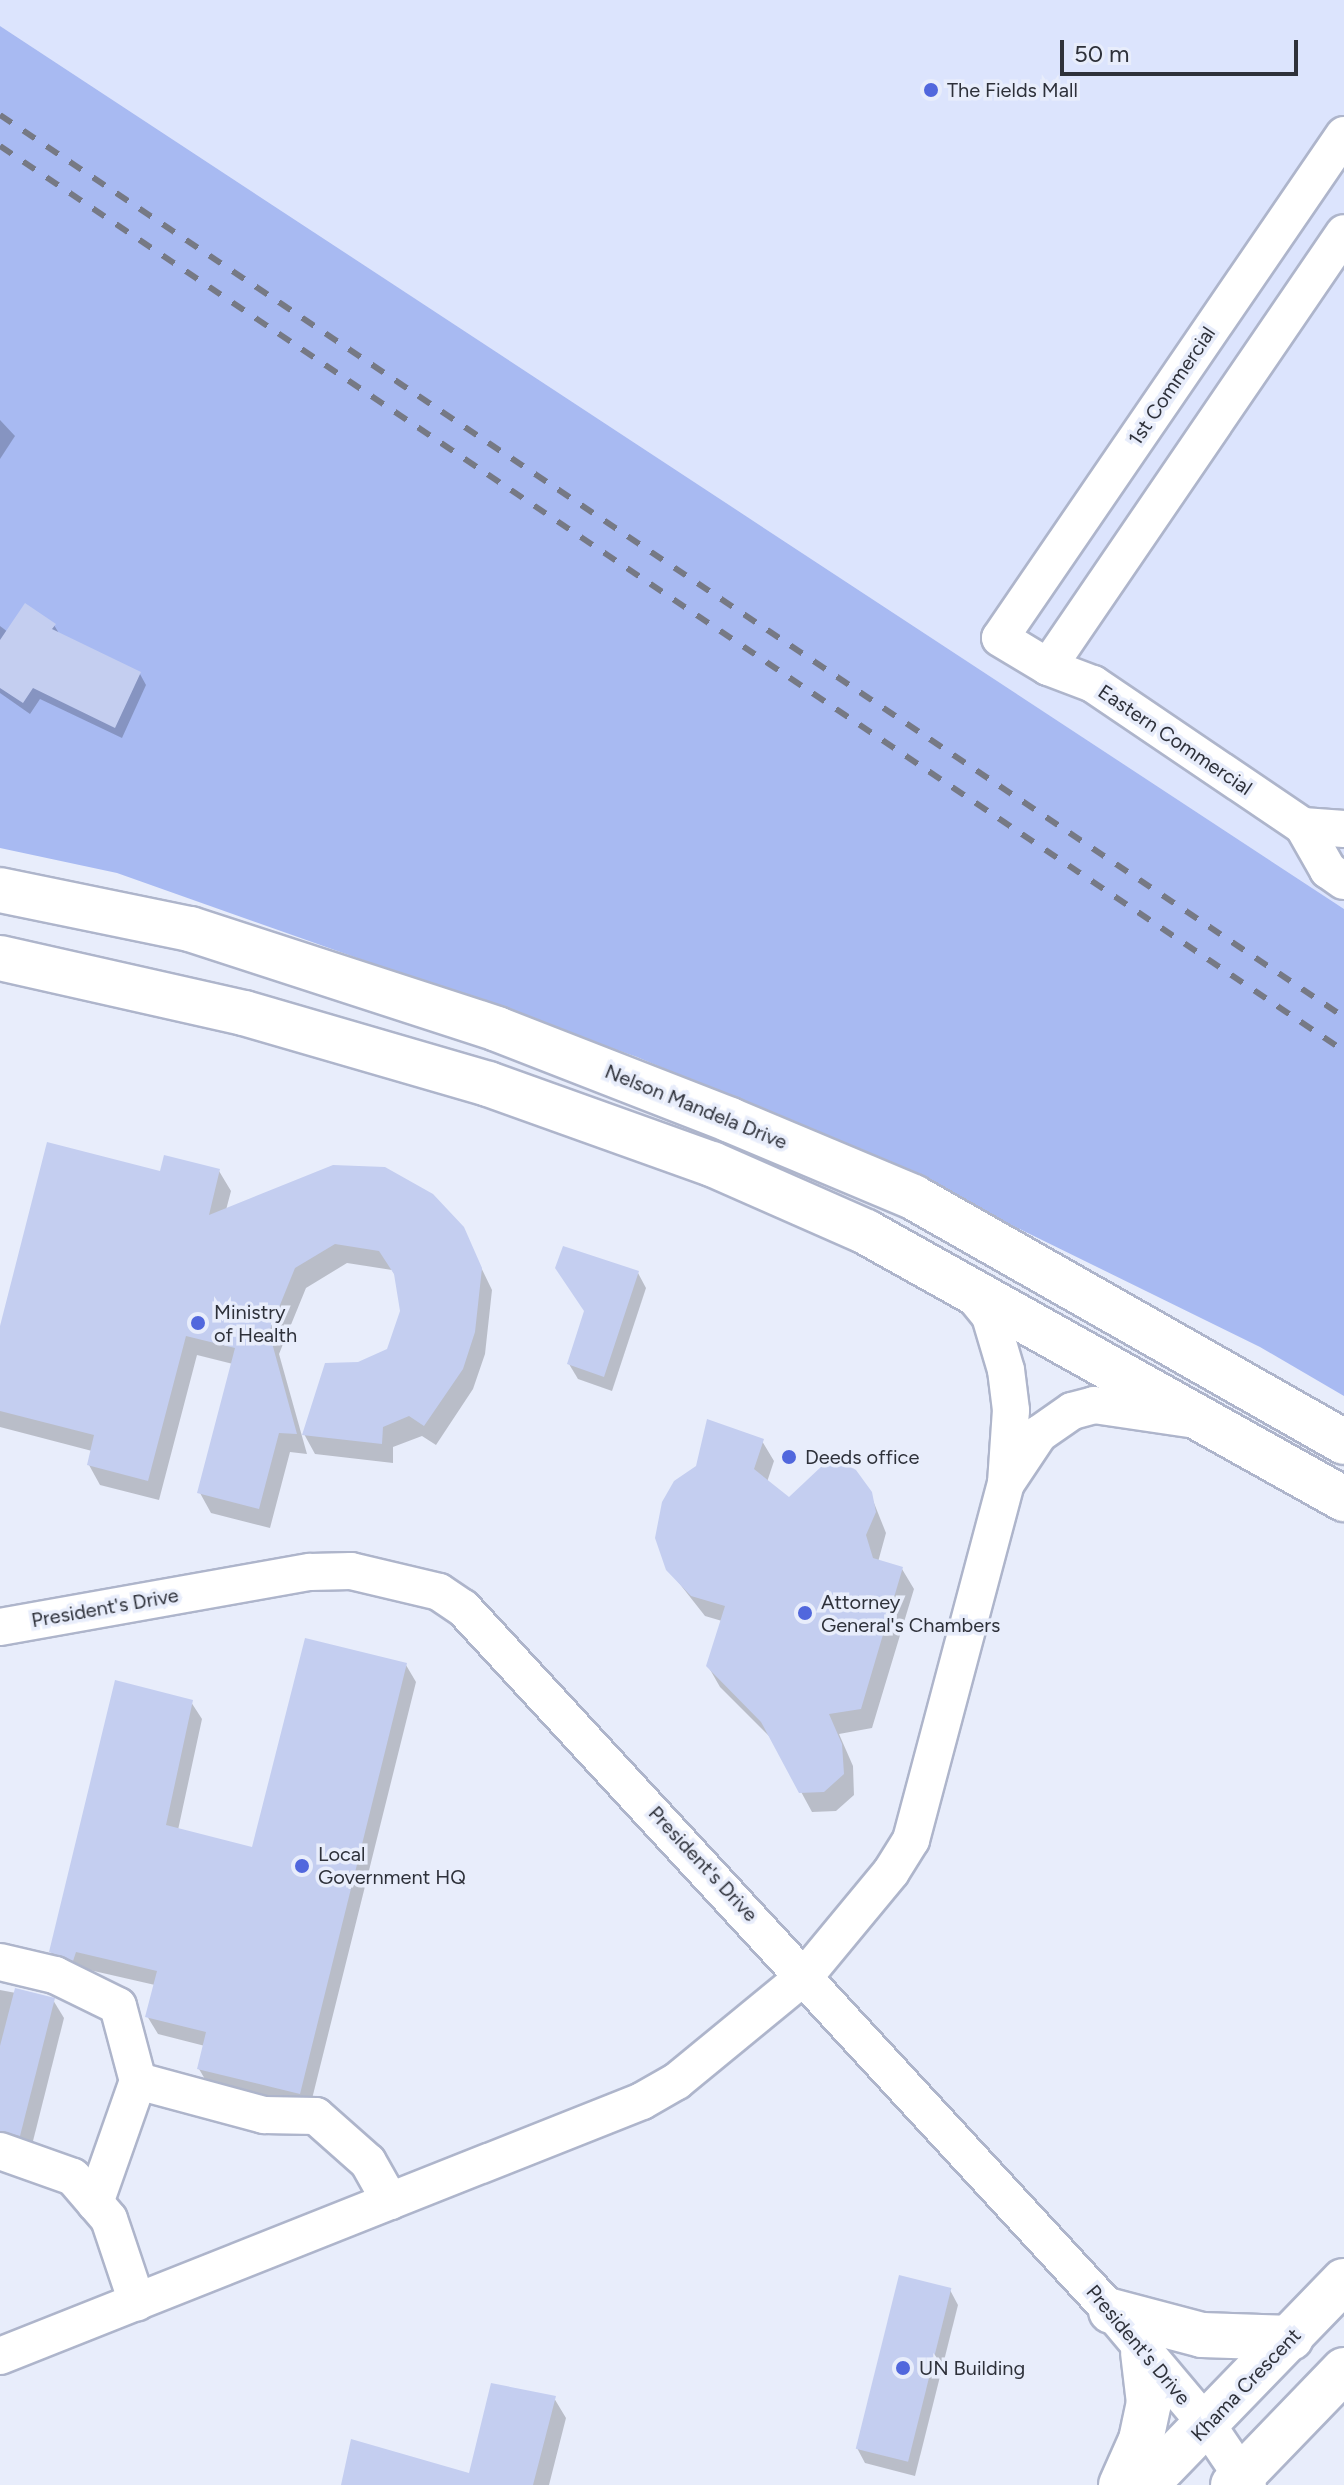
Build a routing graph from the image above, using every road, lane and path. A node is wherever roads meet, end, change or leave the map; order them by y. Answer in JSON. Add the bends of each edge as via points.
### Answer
{"nodes":[{"id":1,"x":1344,"y":135,"type":"edge"},
{"id":2,"x":1344,"y":233,"type":"edge"},
{"id":3,"x":1020,"y":609,"type":"junction"},
{"id":4,"x":1000,"y":638,"type":"joint"},
{"id":5,"x":1058,"y":652,"type":"junction"},
{"id":6,"x":1303,"y":826,"type":"junction"},
{"id":7,"x":1344,"y":829,"type":"edge"},
{"id":8,"x":1344,"y":881,"type":"edge"},
{"id":9,"x":0,"y":890,"type":"edge"},
{"id":10,"x":0,"y":958,"type":"edge"},
{"id":11,"x":965,"y":1285,"type":"junction"},
{"id":12,"x":1216,"y":1424,"type":"junction"},
{"id":13,"x":1344,"y":1442,"type":"edge"},
{"id":14,"x":1006,"y":1483,"type":"junction"},
{"id":15,"x":1344,"y":1499,"type":"edge"},
{"id":16,"x":0,"y":1627,"type":"edge"},
{"id":17,"x":0,"y":1962,"type":"edge"},
{"id":18,"x":805,"y":1976,"type":"junction"},
{"id":19,"x":138,"y":2081,"type":"junction"},
{"id":20,"x":0,"y":2151,"type":"edge"},
{"id":21,"x":390,"y":2201,"type":"junction"},
{"id":22,"x":95,"y":2203,"type":"junction"},
{"id":23,"x":1344,"y":2281,"type":"edge"},
{"id":24,"x":137,"y":2302,"type":"junction"},
{"id":25,"x":1111,"y":2311,"type":"junction"},
{"id":26,"x":1291,"y":2338,"type":"junction"},
{"id":27,"x":1143,"y":2352,"type":"junction"},
{"id":28,"x":0,"y":2356,"type":"edge"},
{"id":29,"x":1344,"y":2370,"type":"edge"},
{"id":30,"x":1208,"y":2426,"type":"junction"},
{"id":31,"x":1241,"y":2482,"type":"edge"},
{"id":32,"x":1121,"y":2485,"type":"edge"},
{"id":33,"x":1146,"y":2485,"type":"edge"}],
"edges":[{"from":1,"to":3,"type":"street","name":"1st Commercial"},
{"from":2,"to":5,"type":"street"},
{"from":3,"to":4,"type":"street","name":"1st Commercial"},
{"from":3,"to":5,"type":"street"},
{"from":4,"to":5,"type":"street","name":"Eastern Commercial"},
{"from":5,"to":6,"type":"street","name":"Eastern Commercial","via":[[1093,684]]},
{"from":6,"to":7,"type":"street","name":"Eastern Commercial"},
{"from":6,"to":8,"type":"street","name":"Eastern Commercial","via":[[1328,870]]},
{"from":9,"to":13,"type":"main road","name":"Nelson Mandela Drive","via":[[190,929],[497,1029],[730,1120],[913,1197]]},
{"from":10,"to":11,"type":"main road","via":[[230,1009],[488,1084],[712,1164],[866,1232]]},
{"from":11,"to":12,"type":"main road"},
{"from":11,"to":14,"type":"street","via":[[990,1316],[1006,1370],[1011,1410]]},
{"from":12,"to":14,"type":"street","via":[[1125,1408],[1083,1408],[1039,1434]]},
{"from":12,"to":15,"type":"main road"},
{"from":14,"to":18,"type":"street","via":[[911,1840]]},
{"from":16,"to":18,"type":"street","name":"President's Drive","via":[[310,1572],[351,1571],[439,1592],[484,1626]]},
{"from":17,"to":19,"type":"street","via":[[55,1975],[118,2006]]},
{"from":18,"to":21,"type":"street","via":[[677,2081],[642,2101]]},
{"from":18,"to":25,"type":"street","name":"President's Drive"},
{"from":19,"to":21,"type":"street","via":[[264,2115],[316,2116],[368,2162]]},
{"from":19,"to":22,"type":"street"},
{"from":20,"to":22,"type":"street","via":[[73,2177]]},
{"from":21,"to":24,"type":"street"},
{"from":22,"to":24,"type":"street","via":[[109,2219]]},
{"from":23,"to":26,"type":"main road","name":"Khama Crescent"},
{"from":24,"to":28,"type":"street"},
{"from":25,"to":26,"type":"main road","via":[[1202,2335]]},
{"from":25,"to":27,"type":"street","name":"President's Drive"},
{"from":26,"to":30,"type":"main road","name":"Khama Crescent"},
{"from":27,"to":30,"type":"street","name":"President's Drive"},
{"from":27,"to":32,"type":"main road","via":[[1149,2403]]},
{"from":29,"to":31,"type":"main road"},
{"from":30,"to":31,"type":"street","name":"President's Drive"},
{"from":30,"to":33,"type":"main road","name":"Khama Crescent"}]}
